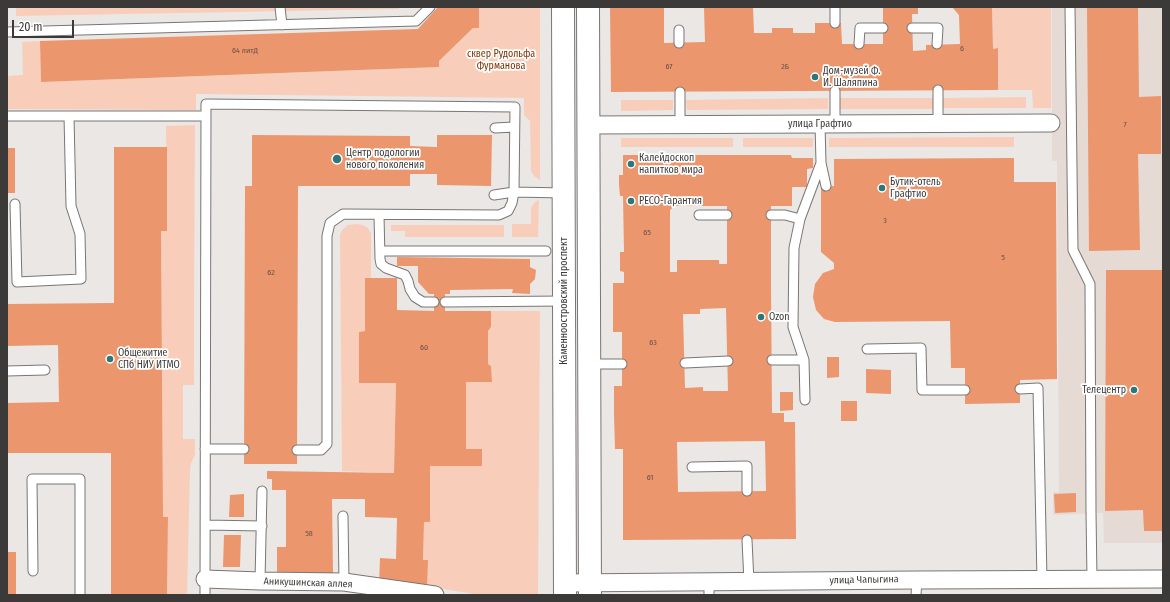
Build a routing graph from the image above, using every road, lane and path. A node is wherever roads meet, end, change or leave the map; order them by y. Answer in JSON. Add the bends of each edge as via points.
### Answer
{"nodes":[{"id":1,"x":280,"y":7,"type":"edge"},
{"id":2,"x":430,"y":7,"type":"edge"},
{"id":3,"x":563,"y":7,"type":"edge"},
{"id":4,"x":588,"y":7,"type":"edge"},
{"id":5,"x":835,"y":7,"type":"edge"},
{"id":6,"x":1070,"y":7,"type":"edge"},
{"id":7,"x":835,"y":23,"type":"dead end"},
{"id":8,"x":282,"y":25,"type":"junction"},
{"id":9,"x":883,"y":28,"type":"dead end"},
{"id":10,"x":912,"y":28,"type":"dead end"},
{"id":11,"x":679,"y":30,"type":"dead end"},
{"id":12,"x":7,"y":32,"type":"edge"},
{"id":13,"x":679,"y":43,"type":"dead end"},
{"id":14,"x":859,"y":44,"type":"dead end"},
{"id":15,"x":937,"y":44,"type":"dead end"},
{"id":16,"x":938,"y":90,"type":"dead end"},
{"id":17,"x":835,"y":91,"type":"dead end"},
{"id":18,"x":680,"y":92,"type":"dead end"},
{"id":19,"x":7,"y":116,"type":"edge"},
{"id":20,"x":69,"y":116,"type":"junction"},
{"id":21,"x":206,"y":116,"type":"junction"},
{"id":22,"x":1051,"y":123,"type":"dead end"},
{"id":23,"x":828,"y":124,"type":"junction"},
{"id":24,"x":938,"y":124,"type":"junction"},
{"id":25,"x":589,"y":125,"type":"junction"},
{"id":26,"x":680,"y":125,"type":"junction"},
{"id":27,"x":514,"y":127,"type":"junction"},
{"id":28,"x":495,"y":128,"type":"dead end"},
{"id":29,"x":821,"y":163,"type":"junction"},
{"id":30,"x":826,"y":186,"type":"dead end"},
{"id":31,"x":514,"y":192,"type":"junction"},
{"id":32,"x":564,"y":193,"type":"junction"},
{"id":33,"x":494,"y":195,"type":"dead end"},
{"id":34,"x":15,"y":204,"type":"dead end"},
{"id":35,"x":379,"y":214,"type":"junction"},
{"id":36,"x":699,"y":215,"type":"dead end"},
{"id":37,"x":727,"y":215,"type":"dead end"},
{"id":38,"x":771,"y":215,"type":"dead end"},
{"id":39,"x":800,"y":219,"type":"junction"},
{"id":40,"x":380,"y":251,"type":"junction"},
{"id":41,"x":546,"y":251,"type":"dead end"},
{"id":42,"x":564,"y":301,"type":"junction"},
{"id":43,"x":434,"y":302,"type":"dead end"},
{"id":44,"x":445,"y":302,"type":"dead end"},
{"id":45,"x":867,"y":349,"type":"dead end"},
{"id":46,"x":772,"y":360,"type":"dead end"},
{"id":47,"x":804,"y":360,"type":"junction"},
{"id":48,"x":728,"y":361,"type":"dead end"},
{"id":49,"x":685,"y":362,"type":"dead end"},
{"id":50,"x":590,"y":364,"type":"junction"},
{"id":51,"x":622,"y":364,"type":"dead end"},
{"id":52,"x":45,"y":370,"type":"dead end"},
{"id":53,"x":7,"y":371,"type":"edge"},
{"id":54,"x":1020,"y":389,"type":"dead end"},
{"id":55,"x":965,"y":390,"type":"dead end"},
{"id":56,"x":805,"y":400,"type":"dead end"},
{"id":57,"x":205,"y":449,"type":"junction"},
{"id":58,"x":244,"y":449,"type":"dead end"},
{"id":59,"x":297,"y":450,"type":"dead end"},
{"id":60,"x":692,"y":467,"type":"dead end"},
{"id":61,"x":262,"y":491,"type":"dead end"},
{"id":62,"x":747,"y":491,"type":"dead end"},
{"id":63,"x":344,"y":516,"type":"dead end"},
{"id":64,"x":205,"y":525,"type":"junction"},
{"id":65,"x":262,"y":526,"type":"junction"},
{"id":66,"x":747,"y":540,"type":"dead end"},
{"id":67,"x":33,"y":571,"type":"dead end"},
{"id":68,"x":1092,"y":579,"type":"junction"},
{"id":69,"x":1163,"y":579,"type":"edge"},
{"id":70,"x":1042,"y":580,"type":"junction"},
{"id":71,"x":260,"y":581,"type":"junction"},
{"id":72,"x":344,"y":582,"type":"junction"},
{"id":73,"x":749,"y":582,"type":"junction"},
{"id":74,"x":205,"y":587,"type":"edge"},
{"id":75,"x":916,"y":587,"type":"edge"},
{"id":76,"x":709,"y":588,"type":"edge"},
{"id":77,"x":566,"y":589,"type":"edge"},
{"id":78,"x":590,"y":589,"type":"edge"},
{"id":79,"x":80,"y":595,"type":"edge"},
{"id":80,"x":435,"y":595,"type":"edge"}],
"edges":[{"from":1,"to":8,"type":"lane"},
{"from":2,"to":8,"type":"lane","via":[[416,21]]},
{"from":3,"to":32,"type":"main road","name":"Каменноостровский проспект"},
{"from":4,"to":25,"type":"main road"},
{"from":5,"to":7,"type":"lane"},
{"from":6,"to":68,"type":"lane","via":[[1072,250],[1090,284]]},
{"from":8,"to":12,"type":"lane"},
{"from":9,"to":14,"type":"lane","via":[[860,28]]},
{"from":10,"to":15,"type":"lane","via":[[938,28]]},
{"from":11,"to":13,"type":"lane"},
{"from":16,"to":24,"type":"lane"},
{"from":17,"to":23,"type":"lane"},
{"from":18,"to":26,"type":"lane"},
{"from":19,"to":20,"type":"lane"},
{"from":20,"to":21,"type":"lane"},
{"from":20,"to":34,"type":"lane","via":[[71,206],[80,234],[81,279],[17,282]]},
{"from":21,"to":27,"type":"lane","via":[[206,104],[515,107]]},
{"from":21,"to":57,"type":"lane"},
{"from":22,"to":24,"type":"street","name":"улица Графтио"},
{"from":23,"to":24,"type":"street","name":"улица Графтио"},
{"from":23,"to":26,"type":"street","name":"улица Графтио"},
{"from":23,"to":29,"type":"lane"},
{"from":25,"to":26,"type":"street","name":"улица Графтио"},
{"from":25,"to":50,"type":"main road"},
{"from":27,"to":28,"type":"lane"},
{"from":27,"to":31,"type":"lane"},
{"from":29,"to":30,"type":"lane"},
{"from":29,"to":39,"type":"lane"},
{"from":31,"to":32,"type":"lane"},
{"from":31,"to":33,"type":"lane"},
{"from":31,"to":35,"type":"lane","via":[[508,211],[499,215]]},
{"from":32,"to":42,"type":"main road","name":"Каменноостровский проспект"},
{"from":35,"to":40,"type":"lane"},
{"from":35,"to":59,"type":"lane","via":[[343,214],[330,223],[327,236],[327,444],[321,450]]},
{"from":36,"to":37,"type":"lane"},
{"from":38,"to":39,"type":"lane"},
{"from":39,"to":47,"type":"lane","via":[[794,248],[793,327]]},
{"from":40,"to":41,"type":"lane"},
{"from":40,"to":43,"type":"lane","via":[[381,264],[405,275],[415,297],[423,302]]},
{"from":42,"to":44,"type":"lane"},
{"from":42,"to":77,"type":"main road","name":"Каменноостровский проспект"},
{"from":45,"to":55,"type":"lane","via":[[921,348],[922,390]]},
{"from":46,"to":47,"type":"lane"},
{"from":47,"to":56,"type":"lane"},
{"from":48,"to":49,"type":"lane"},
{"from":50,"to":51,"type":"lane"},
{"from":50,"to":78,"type":"main road"},
{"from":52,"to":53,"type":"lane"},
{"from":54,"to":70,"type":"lane","via":[[1038,388]]},
{"from":57,"to":58,"type":"lane"},
{"from":57,"to":64,"type":"lane"},
{"from":60,"to":62,"type":"lane","via":[[747,466]]},
{"from":61,"to":65,"type":"lane"},
{"from":63,"to":72,"type":"lane"},
{"from":64,"to":65,"type":"lane"},
{"from":64,"to":74,"type":"lane"},
{"from":65,"to":71,"type":"lane"},
{"from":66,"to":73,"type":"lane"},
{"from":67,"to":79,"type":"lane","via":[[32,479],[80,479]]},
{"from":68,"to":69,"type":"street","name":"улица Чапыгина"},
{"from":68,"to":70,"type":"street","name":"улица Чапыгина"},
{"from":70,"to":75,"type":"street","name":"улица Чапыгина"},
{"from":71,"to":72,"type":"street","name":"Аникушинская аллея"},
{"from":71,"to":74,"type":"street","name":"Аникушинская аллея"},
{"from":72,"to":80,"type":"street","name":"Аникушинская аллея"},
{"from":73,"to":75,"type":"street","name":"улица Чапыгина"},
{"from":73,"to":76,"type":"street","name":"улица Чапыгина"},
{"from":76,"to":78,"type":"street","name":"улица Чапыгина"},
{"from":77,"to":78,"type":"street","name":"улица Чапыгина"}]}
